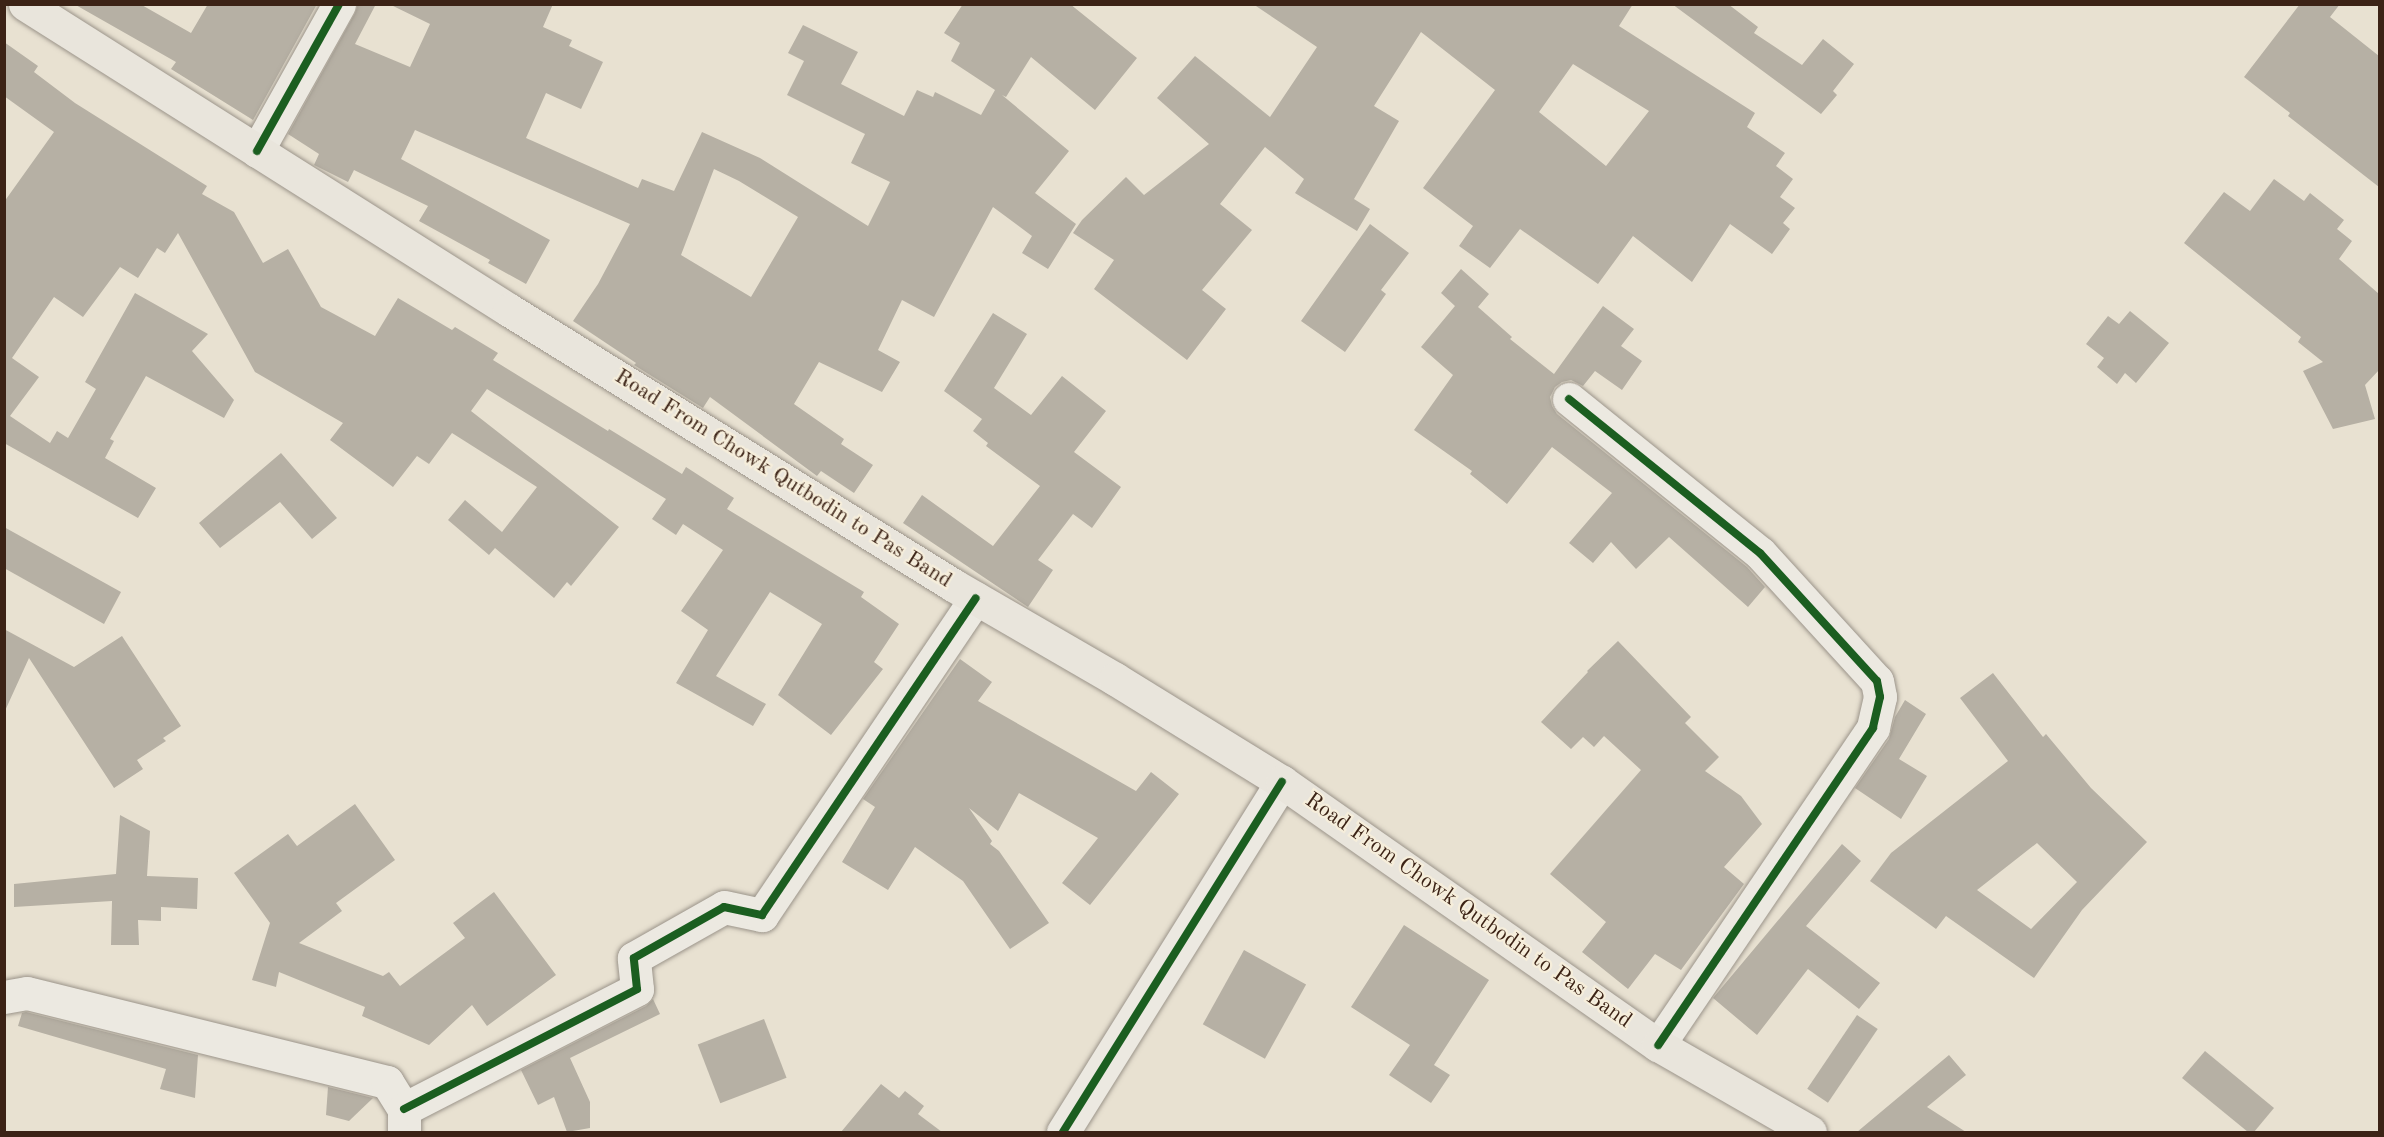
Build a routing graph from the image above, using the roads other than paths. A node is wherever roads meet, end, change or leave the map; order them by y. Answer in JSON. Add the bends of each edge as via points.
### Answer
{"nodes":[{"id":1,"x":25,"y":4,"type":"edge"},
{"id":2,"x":339,"y":4,"type":"edge"},
{"id":3,"x":257,"y":151,"type":"junction"},
{"id":4,"x":1569,"y":399,"type":"dead end"},
{"id":5,"x":976,"y":598,"type":"junction"},
{"id":6,"x":1282,"y":782,"type":"junction"},
{"id":7,"x":4,"y":997,"type":"edge"},
{"id":8,"x":1658,"y":1045,"type":"junction"},
{"id":9,"x":404,"y":1121,"type":"edge"},
{"id":10,"x":1063,"y":1132,"type":"edge"},
{"id":11,"x":1810,"y":1132,"type":"edge"}],
"edges":[{"from":1,"to":3,"type":"main road","name":"Road From Chowk Qutbodin to Pas Band"},
{"from":2,"to":3,"type":"street"},
{"from":3,"to":5,"type":"main road","name":"Road From Chowk Qutbodin to Pas Band"},
{"from":4,"to":8,"type":"street","via":[[1760,553],[1877,681],[1880,697],[1873,728]]},
{"from":5,"to":6,"type":"main road","name":"Road From Chowk Qutbodin to Pas Band"},
{"from":5,"to":9,"type":"street","via":[[762,915],[724,907],[634,958],[637,989]]},
{"from":6,"to":8,"type":"main road","name":"Road From Chowk Qutbodin to Pas Band"},
{"from":6,"to":10,"type":"street"},
{"from":7,"to":9,"type":"street","via":[[27,993],[387,1082]]},
{"from":8,"to":11,"type":"main road","name":"Road From Chowk Qutbodin to Pas Band"}]}
